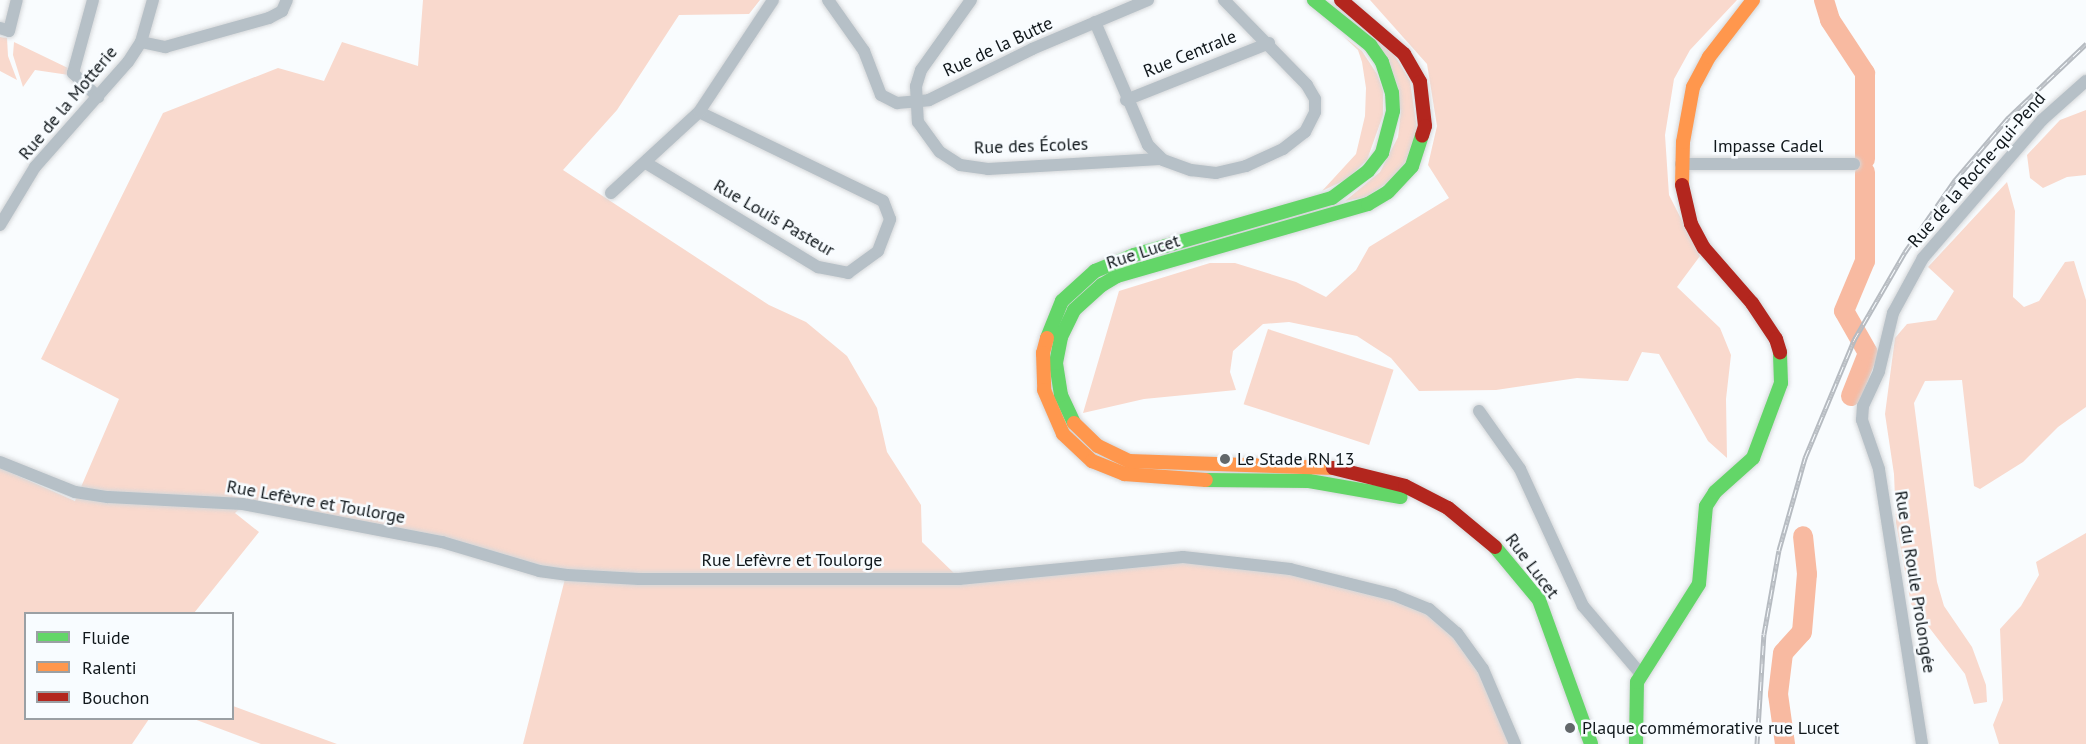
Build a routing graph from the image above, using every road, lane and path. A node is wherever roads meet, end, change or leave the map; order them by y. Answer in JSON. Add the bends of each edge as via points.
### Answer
{"nodes":[{"id":1,"x":15,"y":0,"type":"edge"},
{"id":2,"x":93,"y":0,"type":"edge"},
{"id":3,"x":153,"y":0,"type":"edge"},
{"id":4,"x":287,"y":0,"type":"edge"},
{"id":5,"x":773,"y":0,"type":"edge"},
{"id":6,"x":828,"y":0,"type":"edge"},
{"id":7,"x":971,"y":0,"type":"edge"},
{"id":8,"x":1148,"y":0,"type":"edge"},
{"id":9,"x":1224,"y":0,"type":"edge"},
{"id":10,"x":1314,"y":0,"type":"edge"},
{"id":11,"x":1341,"y":0,"type":"edge"},
{"id":12,"x":1753,"y":0,"type":"edge"},
{"id":13,"x":1130,"y":3,"type":"edge"},
{"id":14,"x":1095,"y":22,"type":"junction"},
{"id":15,"x":0,"y":28,"type":"edge"},
{"id":16,"x":141,"y":42,"type":"junction"},
{"id":17,"x":1269,"y":43,"type":"junction"},
{"id":18,"x":2086,"y":81,"type":"edge"},
{"id":19,"x":98,"y":97,"type":"junction"},
{"id":20,"x":1126,"y":100,"type":"junction"},
{"id":21,"x":916,"y":102,"type":"junction"},
{"id":22,"x":699,"y":112,"type":"junction"},
{"id":23,"x":1160,"y":159,"type":"junction"},
{"id":24,"x":646,"y":163,"type":"junction"},
{"id":25,"x":1681,"y":164,"type":"junction"},
{"id":26,"x":1854,"y":164,"type":"dead end"},
{"id":27,"x":611,"y":193,"type":"dead end"},
{"id":28,"x":0,"y":225,"type":"edge"},
{"id":29,"x":1479,"y":411,"type":"dead end"},
{"id":30,"x":1864,"y":427,"type":"joint"},
{"id":31,"x":0,"y":462,"type":"edge"},
{"id":32,"x":1640,"y":673,"type":"junction"},
{"id":33,"x":1515,"y":744,"type":"edge"},
{"id":34,"x":1582,"y":744,"type":"edge"},
{"id":35,"x":1591,"y":744,"type":"edge"},
{"id":36,"x":1636,"y":744,"type":"edge"},
{"id":37,"x":1922,"y":744,"type":"edge"}],
"edges":[{"from":1,"to":15,"type":"street","via":[[9,31]]},
{"from":2,"to":19,"type":"street","via":[[73,73]]},
{"from":3,"to":16,"type":"street","name":"Rue de la Motterie"},
{"from":4,"to":16,"type":"street","via":[[282,11],[269,18],[165,47]]},
{"from":5,"to":22,"type":"street"},
{"from":6,"to":21,"type":"street","via":[[864,51],[881,95],[897,102]]},
{"from":7,"to":21,"type":"street","name":"Rue des Écoles","via":[[921,70]]},
{"from":8,"to":13,"type":"street","name":"Rue de la Butte"},
{"from":9,"to":17,"type":"street"},
{"from":10,"to":34,"type":"main road","name":"Rue Lucet","via":[[1370,45],[1382,62],[1393,111],[1382,153],[1362,177],[1332,198],[1134,255],[1095,271],[1062,301],[1046,335],[1042,372],[1048,404],[1063,434],[1077,448],[1092,461],[1124,474],[1156,479],[1309,481],[1366,488],[1423,504],[1458,525],[1501,566],[1537,614]]},
{"from":11,"to":35,"type":"main road","name":"Rue Lucet","via":[[1397,46],[1420,82],[1425,126],[1412,166],[1388,192],[1368,204],[1117,276],[1102,285],[1074,310],[1061,337],[1056,363],[1061,395],[1084,435],[1129,461],[1333,468],[1405,486],[1448,508],[1493,544],[1539,600]]},
{"from":12,"to":25,"type":"main road","via":[[1709,57],[1693,87]]},
{"from":13,"to":14,"type":"street","name":"Rue de la Butte"},
{"from":14,"to":20,"type":"street"},
{"from":14,"to":21,"type":"street","name":"Rue de la Butte","via":[[929,100]]},
{"from":16,"to":19,"type":"street","name":"Rue de la Motterie"},
{"from":17,"to":20,"type":"street","name":"Rue Centrale"},
{"from":17,"to":23,"type":"street","via":[[1315,99],[1312,124],[1305,132],[1266,158],[1216,173],[1191,170]]},
{"from":18,"to":30,"type":"street","name":"Rue de la Roche-qui-Pend","via":[[2042,120],[1923,258],[1888,324],[1880,371],[1863,405]]},
{"from":19,"to":28,"type":"street","name":"Rue de la Motterie","via":[[35,167]]},
{"from":20,"to":23,"type":"street","via":[[1140,133]]},
{"from":21,"to":23,"type":"street","name":"Rue des Écoles","via":[[918,122],[930,143],[952,161],[970,168]]},
{"from":22,"to":24,"type":"street"},
{"from":22,"to":24,"type":"street","name":"Rue Louis Pasteur","via":[[883,201],[890,219],[878,251],[848,273],[818,267]]},
{"from":24,"to":27,"type":"street"},
{"from":25,"to":26,"type":"street","name":"Impasse Cadel"},
{"from":25,"to":32,"type":"main road","via":[[1685,208],[1695,234],[1771,330],[1780,348],[1783,373],[1777,400],[1754,458],[1715,492],[1706,506],[1699,584]]},
{"from":29,"to":32,"type":"street","via":[[1520,469],[1583,606]]},
{"from":30,"to":37,"type":"street","name":"Rue du Roule Prolongée","via":[[1879,469]]},
{"from":31,"to":33,"type":"street","name":"Rue Lefèvre et Toulorge","via":[[75,492],[243,504],[442,542],[539,571],[567,574],[639,579],[960,579],[1183,557],[1290,570],[1394,595],[1429,609],[1457,633],[1483,669]]},
{"from":32,"to":36,"type":"main road","via":[[1634,708]]}]}
